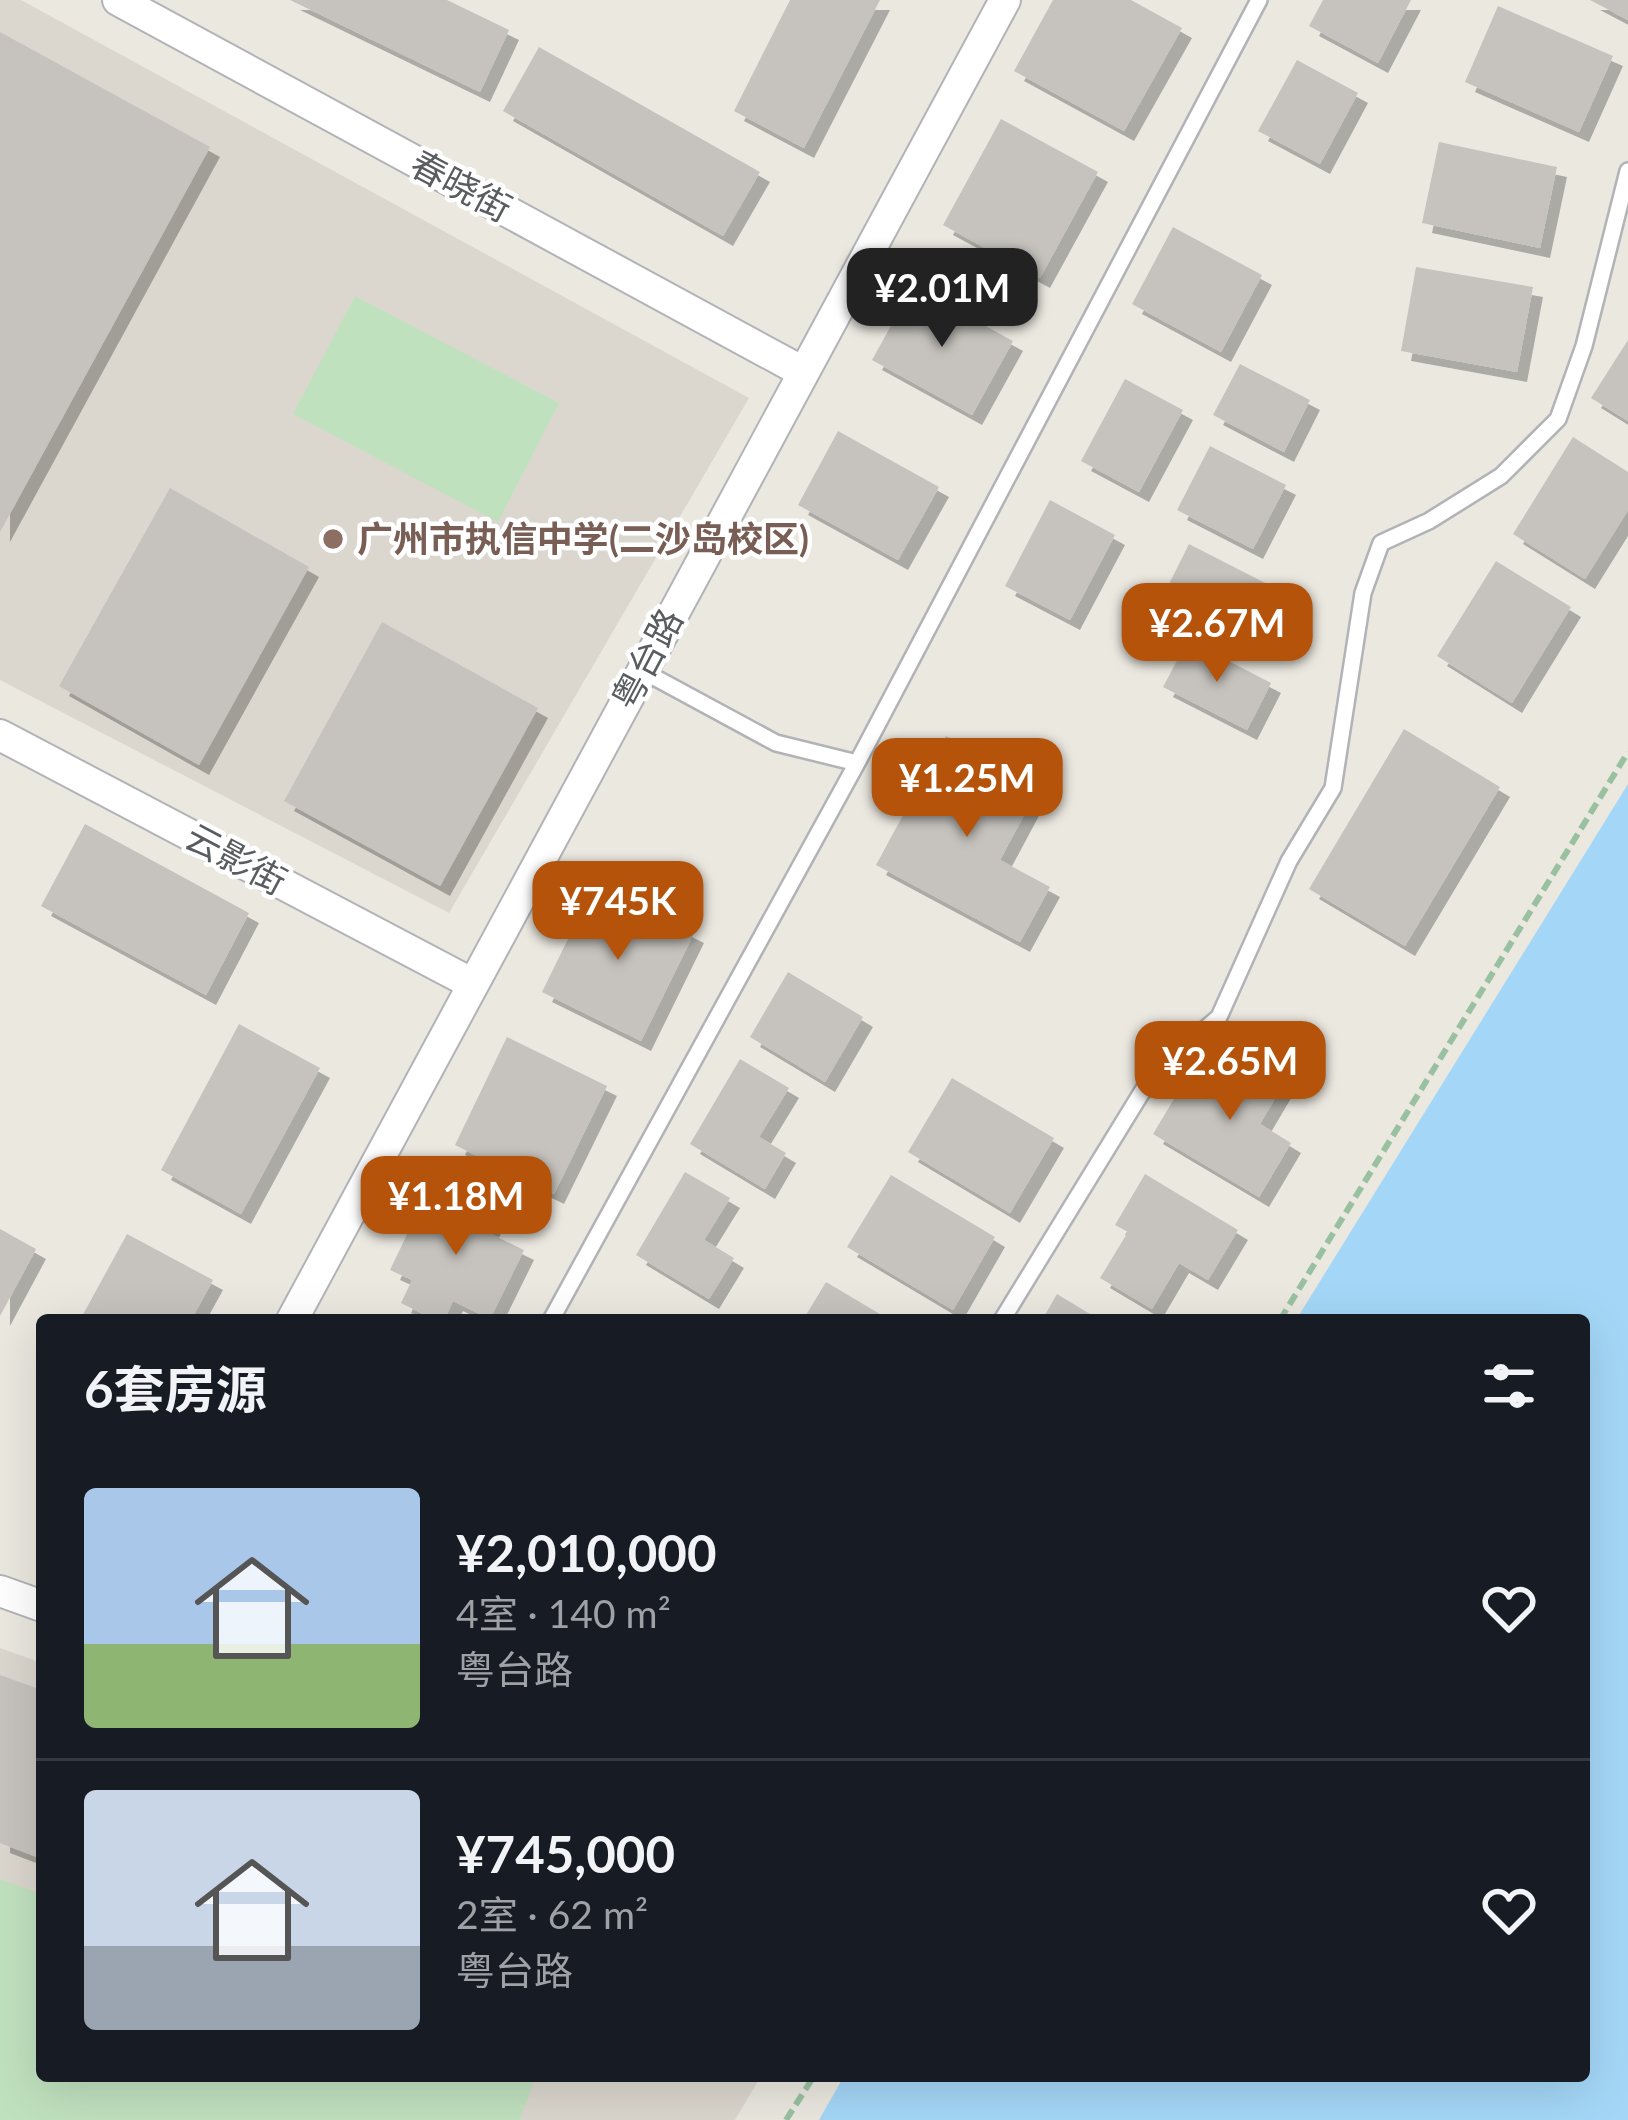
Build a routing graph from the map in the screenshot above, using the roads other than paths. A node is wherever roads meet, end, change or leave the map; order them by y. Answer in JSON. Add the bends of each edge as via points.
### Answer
{"nodes":[{"id":1,"x":118,"y":0,"type":"edge"},
{"id":2,"x":1005,"y":0,"type":"edge"},
{"id":3,"x":1259,"y":0,"type":"edge"},
{"id":4,"x":1628,"y":171,"type":"edge"},
{"id":5,"x":803,"y":371,"type":"junction"},
{"id":6,"x":641,"y":670,"type":"junction"},
{"id":7,"x":0,"y":735,"type":"edge"},
{"id":8,"x":857,"y":763,"type":"junction"},
{"id":9,"x":471,"y":983,"type":"junction"},
{"id":10,"x":295,"y":1314,"type":"edge"},
{"id":11,"x":554,"y":1314,"type":"edge"},
{"id":12,"x":1006,"y":1314,"type":"edge"},
{"id":13,"x":0,"y":1591,"type":"edge"},
{"id":14,"x":36,"y":1604,"type":"edge"}],
"edges":[{"from":1,"to":5,"type":"street","name":"春晓街"},
{"from":2,"to":5,"type":"street","name":"粤台路"},
{"from":3,"to":8,"type":"lane"},
{"from":4,"to":12,"type":"lane","via":[[1558,418],[1501,476],[1381,543],[1363,593],[1333,788],[1288,861],[1220,1016],[1153,1074]]},
{"from":5,"to":6,"type":"street","name":"粤台路"},
{"from":6,"to":8,"type":"lane","via":[[776,743]]},
{"from":6,"to":9,"type":"street","name":"粤台路"},
{"from":7,"to":9,"type":"street","name":"云影街"},
{"from":8,"to":11,"type":"lane"},
{"from":9,"to":10,"type":"street","name":"粤台路"},
{"from":13,"to":14,"type":"street"}]}
